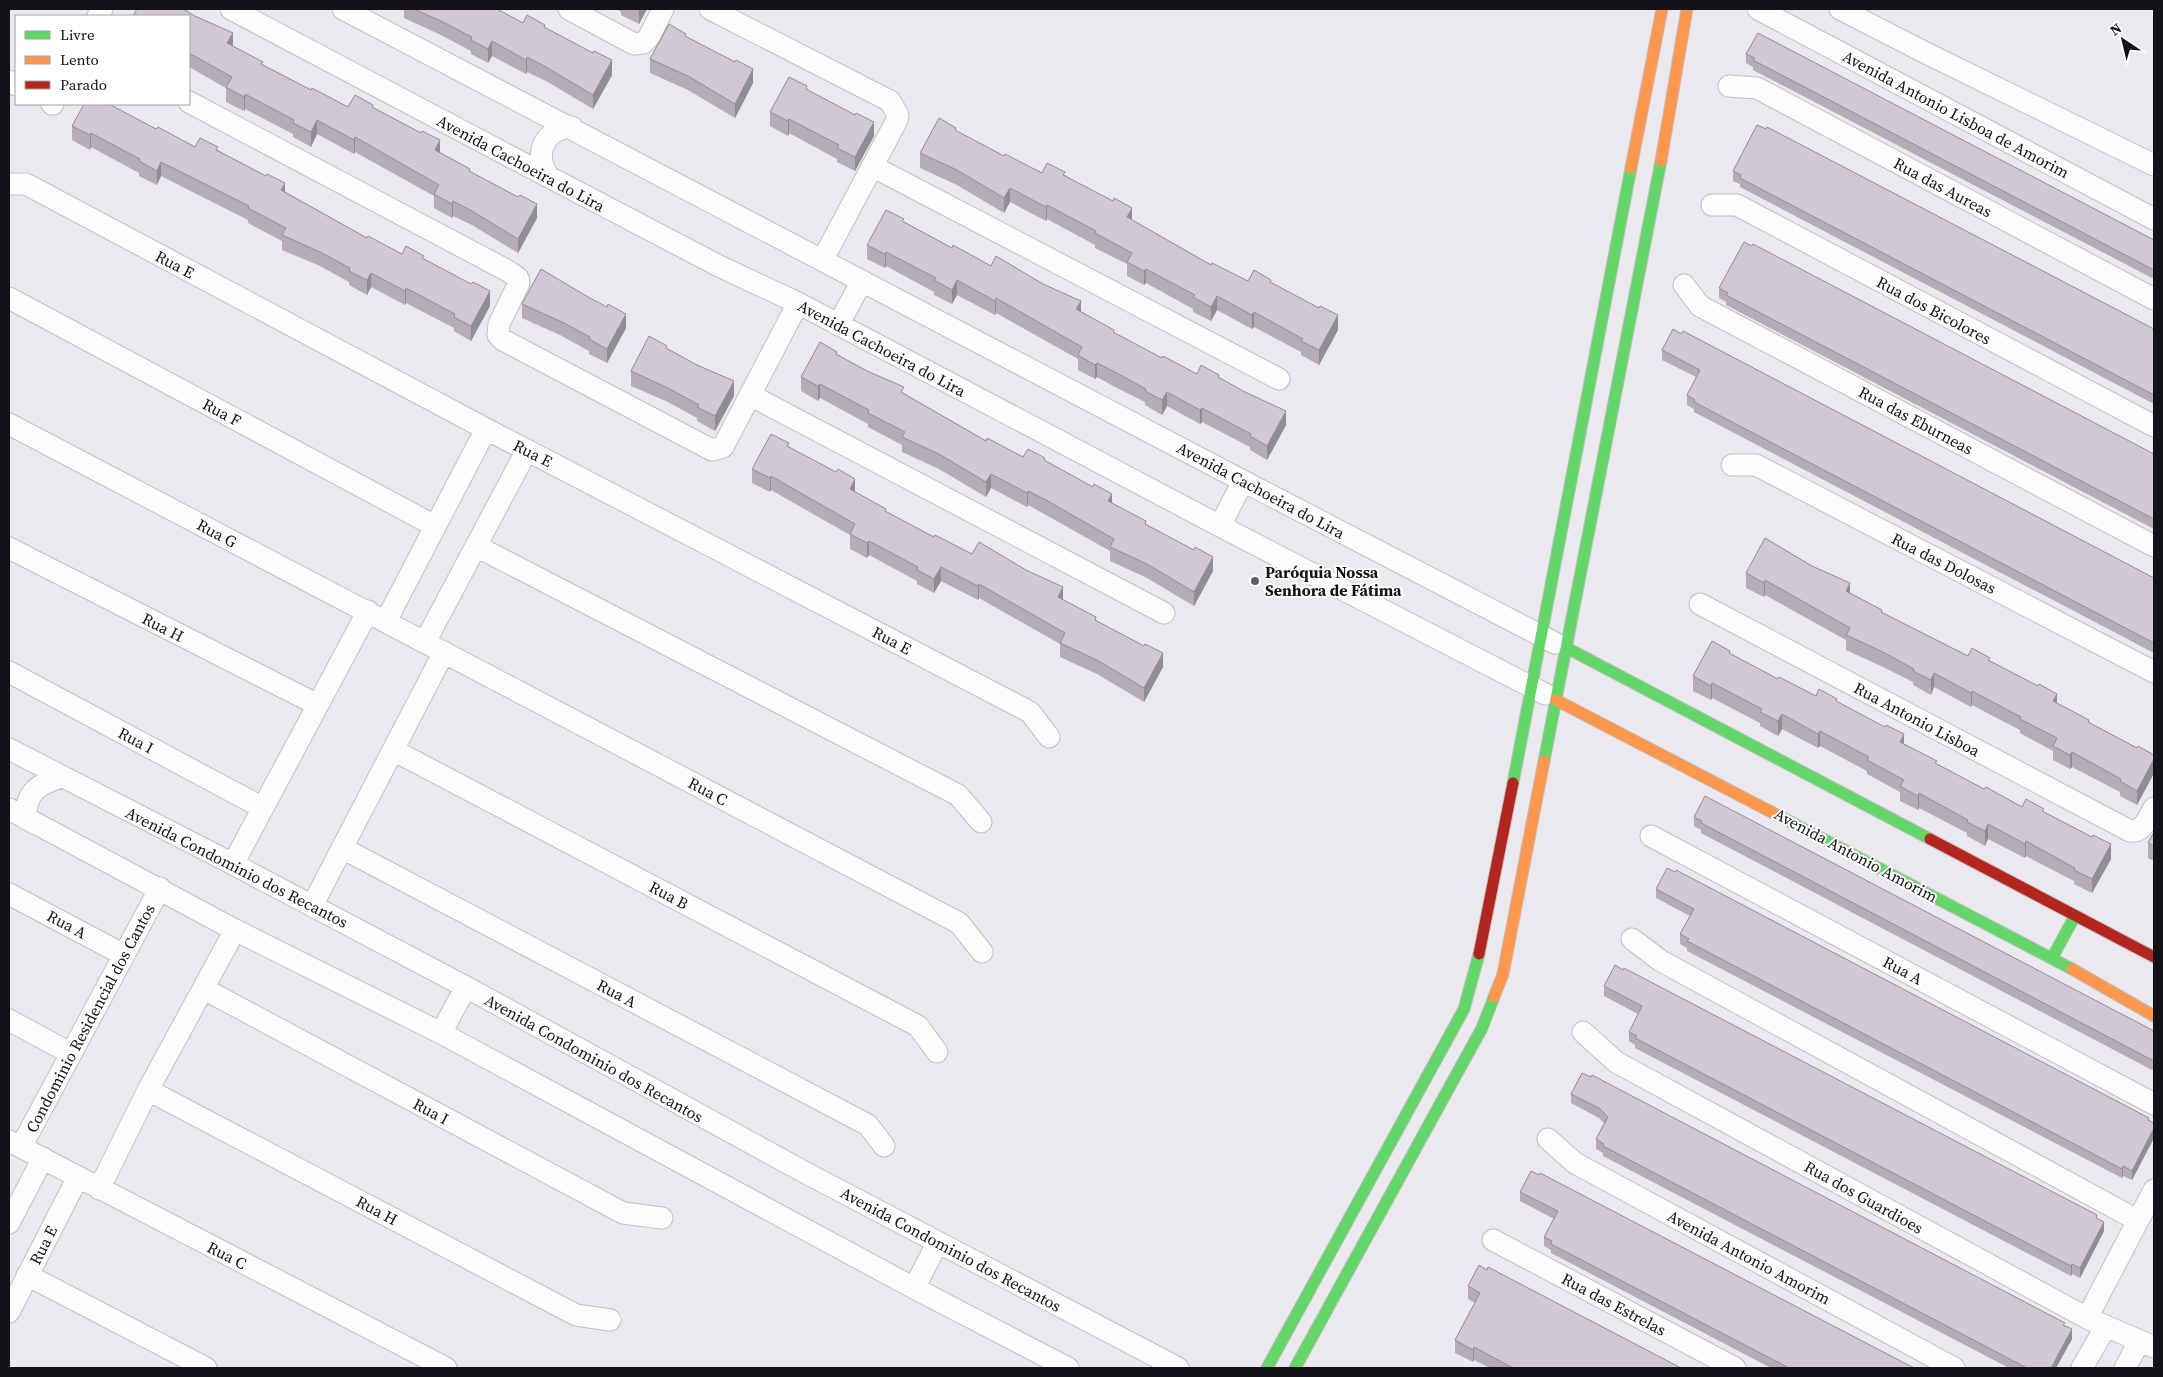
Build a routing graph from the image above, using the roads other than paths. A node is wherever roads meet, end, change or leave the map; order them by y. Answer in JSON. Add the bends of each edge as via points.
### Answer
{"nodes":[{"id":1,"x":231,"y":9,"type":"edge"},
{"id":2,"x":342,"y":9,"type":"edge"},
{"id":3,"x":569,"y":9,"type":"edge"},
{"id":4,"x":662,"y":9,"type":"edge"},
{"id":5,"x":710,"y":9,"type":"edge"},
{"id":6,"x":1662,"y":9,"type":"edge"},
{"id":7,"x":1687,"y":9,"type":"edge"},
{"id":8,"x":1758,"y":9,"type":"edge"},
{"id":9,"x":1840,"y":9,"type":"edge"},
{"id":10,"x":1728,"y":86,"type":"dead end"},
{"id":11,"x":190,"y":103,"type":"edge"},
{"id":12,"x":572,"y":128,"type":"junction"},
{"id":13,"x":2154,"y":165,"type":"edge"},
{"id":14,"x":872,"y":166,"type":"junction"},
{"id":15,"x":549,"y":178,"type":"junction"},
{"id":16,"x":9,"y":184,"type":"edge"},
{"id":17,"x":1712,"y":205,"type":"dead end"},
{"id":18,"x":2154,"y":219,"type":"edge"},
{"id":19,"x":823,"y":259,"type":"junction"},
{"id":20,"x":862,"y":281,"type":"junction"},
{"id":21,"x":1684,"y":285,"type":"dead end"},
{"id":22,"x":9,"y":298,"type":"edge"},
{"id":23,"x":2154,"y":299,"type":"edge"},
{"id":24,"x":798,"y":303,"type":"junction"},
{"id":25,"x":838,"y":326,"type":"junction"},
{"id":26,"x":1279,"y":379,"type":"dead end"},
{"id":27,"x":750,"y":396,"type":"junction"},
{"id":28,"x":9,"y":424,"type":"edge"},
{"id":29,"x":2154,"y":426,"type":"edge"},
{"id":30,"x":486,"y":429,"type":"junction"},
{"id":31,"x":527,"y":450,"type":"junction"},
{"id":32,"x":1732,"y":465,"type":"dead end"},
{"id":33,"x":1243,"y":481,"type":"junction"},
{"id":34,"x":435,"y":526,"type":"junction"},
{"id":35,"x":1220,"y":526,"type":"junction"},
{"id":36,"x":476,"y":546,"type":"junction"},
{"id":37,"x":2154,"y":546,"type":"edge"},
{"id":38,"x":9,"y":548,"type":"edge"},
{"id":39,"x":1700,"y":604,"type":"dead end"},
{"id":40,"x":1164,"y":613,"type":"dead end"},
{"id":41,"x":377,"y":616,"type":"junction"},
{"id":42,"x":1542,"y":636,"type":"junction"},
{"id":43,"x":424,"y":642,"type":"junction"},
{"id":44,"x":1567,"y":648,"type":"junction"},
{"id":45,"x":444,"y":652,"type":"junction"},
{"id":46,"x":9,"y":672,"type":"edge"},
{"id":47,"x":2154,"y":672,"type":"edge"},
{"id":48,"x":1532,"y":687,"type":"junction"},
{"id":49,"x":1556,"y":700,"type":"junction"},
{"id":50,"x":318,"y":705,"type":"junction"},
{"id":51,"x":1049,"y":737,"type":"dead end"},
{"id":52,"x":9,"y":749,"type":"edge"},
{"id":53,"x":392,"y":750,"type":"junction"},
{"id":54,"x":61,"y":776,"type":"junction"},
{"id":55,"x":263,"y":808,"type":"junction"},
{"id":56,"x":2154,"y":808,"type":"edge"},
{"id":57,"x":9,"y":809,"type":"edge"},
{"id":58,"x":981,"y":822,"type":"dead end"},
{"id":59,"x":38,"y":825,"type":"junction"},
{"id":60,"x":1651,"y":836,"type":"dead end"},
{"id":61,"x":342,"y":848,"type":"junction"},
{"id":62,"x":233,"y":864,"type":"junction"},
{"id":63,"x":160,"y":888,"type":"junction"},
{"id":64,"x":9,"y":894,"type":"edge"},
{"id":65,"x":312,"y":906,"type":"junction"},
{"id":66,"x":2075,"y":916,"type":"junction"},
{"id":67,"x":236,"y":930,"type":"junction"},
{"id":68,"x":1632,"y":938,"type":"dead end"},
{"id":69,"x":982,"y":952,"type":"dead end"},
{"id":70,"x":124,"y":955,"type":"junction"},
{"id":71,"x":2154,"y":957,"type":"edge"},
{"id":72,"x":2052,"y":958,"type":"junction"},
{"id":73,"x":466,"y":988,"type":"junction"},
{"id":74,"x":204,"y":989,"type":"junction"},
{"id":75,"x":2154,"y":1016,"type":"edge"},
{"id":76,"x":9,"y":1020,"type":"edge"},
{"id":77,"x":1583,"y":1032,"type":"dead end"},
{"id":78,"x":441,"y":1033,"type":"junction"},
{"id":79,"x":937,"y":1052,"type":"dead end"},
{"id":80,"x":70,"y":1053,"type":"junction"},
{"id":81,"x":148,"y":1090,"type":"junction"},
{"id":82,"x":2154,"y":1104,"type":"edge"},
{"id":83,"x":1548,"y":1139,"type":"dead end"},
{"id":84,"x":15,"y":1144,"type":"edge"},
{"id":85,"x":884,"y":1146,"type":"dead end"},
{"id":86,"x":43,"y":1158,"type":"junction"},
{"id":87,"x":78,"y":1177,"type":"junction"},
{"id":88,"x":99,"y":1189,"type":"junction"},
{"id":89,"x":2154,"y":1190,"type":"edge"},
{"id":90,"x":662,"y":1218,"type":"dead end"},
{"id":91,"x":2137,"y":1220,"type":"junction"},
{"id":92,"x":9,"y":1223,"type":"edge"},
{"id":93,"x":1493,"y":1240,"type":"dead end"},
{"id":94,"x":938,"y":1242,"type":"junction"},
{"id":95,"x":28,"y":1275,"type":"junction"},
{"id":96,"x":914,"y":1288,"type":"junction"},
{"id":97,"x":9,"y":1312,"type":"edge"},
{"id":98,"x":610,"y":1320,"type":"dead end"},
{"id":99,"x":2096,"y":1322,"type":"junction"},
{"id":100,"x":2150,"y":1344,"type":"edge"},
{"id":101,"x":206,"y":1368,"type":"edge"},
{"id":102,"x":446,"y":1368,"type":"edge"},
{"id":103,"x":1068,"y":1368,"type":"edge"},
{"id":104,"x":1178,"y":1368,"type":"edge"},
{"id":105,"x":1267,"y":1368,"type":"edge"},
{"id":106,"x":1295,"y":1368,"type":"edge"},
{"id":107,"x":1735,"y":1368,"type":"edge"},
{"id":108,"x":1954,"y":1368,"type":"edge"},
{"id":109,"x":2082,"y":1368,"type":"edge"},
{"id":110,"x":2125,"y":1368,"type":"edge"}],
"edges":[{"from":1,"to":15,"type":"street","name":"Avenida Cachoeira do Lira"},
{"from":2,"to":12,"type":"street","name":"Avenida Cachoeira do Lira"},
{"from":3,"to":4,"type":"street","via":[[634,44],[643,43],[649,37]]},
{"from":5,"to":14,"type":"street","via":[[890,102],[898,115]]},
{"from":6,"to":42,"type":"street"},
{"from":7,"to":44,"type":"street"},
{"from":8,"to":18,"type":"street","name":"Avenida Antonio Lisboa de Amorim"},
{"from":9,"to":13,"type":"street"},
{"from":10,"to":23,"type":"street","name":"Rua das Aureas","via":[[1757,88]]},
{"from":11,"to":27,"type":"street","via":[[514,275],[519,283],[499,324],[498,335],[619,402],[712,450],[722,447]]},
{"from":12,"to":15,"type":"street","via":[[556,131],[544,145],[541,161]]},
{"from":12,"to":19,"type":"street","name":"Avenida Cachoeira do Lira"},
{"from":14,"to":19,"type":"street"},
{"from":14,"to":26,"type":"street"},
{"from":15,"to":24,"type":"street","name":"Avenida Cachoeira do Lira"},
{"from":16,"to":30,"type":"street","name":"Rua E","via":[[26,184]]},
{"from":17,"to":29,"type":"street","name":"Rua dos Bicolores","via":[[1737,205]]},
{"from":19,"to":20,"type":"street","name":"Avenida Cachoeira do Lira"},
{"from":20,"to":25,"type":"street"},
{"from":20,"to":33,"type":"street","name":"Avenida Cachoeira do Lira"},
{"from":21,"to":37,"type":"street","name":"Rua das Eburneas","via":[[1700,306]]},
{"from":22,"to":34,"type":"street","name":"Rua F"},
{"from":24,"to":25,"type":"street","name":"Avenida Cachoeira do Lira"},
{"from":24,"to":27,"type":"street"},
{"from":25,"to":35,"type":"street","name":"Avenida Cachoeira do Lira"},
{"from":27,"to":40,"type":"street"},
{"from":28,"to":41,"type":"street","name":"Rua G"},
{"from":30,"to":31,"type":"street","name":"Rua E"},
{"from":30,"to":34,"type":"street"},
{"from":31,"to":36,"type":"street"},
{"from":31,"to":51,"type":"street","name":"Rua E","via":[[1030,712]]},
{"from":32,"to":47,"type":"street","name":"Rua das Dolosas","via":[[1756,465]]},
{"from":33,"to":35,"type":"street"},
{"from":33,"to":42,"type":"street","name":"Avenida Cachoeira do Lira"},
{"from":34,"to":41,"type":"street"},
{"from":35,"to":48,"type":"street","name":"Avenida Cachoeira do Lira"},
{"from":36,"to":43,"type":"street"},
{"from":36,"to":58,"type":"street","via":[[958,795]]},
{"from":38,"to":50,"type":"street","name":"Rua H"},
{"from":39,"to":56,"type":"street","name":"Rua Antonio Lisboa","via":[[2134,832],[2142,828]]},
{"from":41,"to":43,"type":"street","name":"Rua G"},
{"from":41,"to":50,"type":"street"},
{"from":42,"to":44,"type":"street","name":"Avenida Cachoeira do Lira"},
{"from":42,"to":48,"type":"street"},
{"from":43,"to":45,"type":"street","name":"Rua C"},
{"from":44,"to":49,"type":"street"},
{"from":44,"to":66,"type":"street"},
{"from":45,"to":53,"type":"street"},
{"from":45,"to":69,"type":"street","name":"Rua C","via":[[959,923]]},
{"from":46,"to":55,"type":"street","name":"Rua I"},
{"from":48,"to":49,"type":"street","name":"Avenida Cachoeira do Lira"},
{"from":48,"to":105,"type":"street","via":[[1480,952],[1464,1009]]},
{"from":49,"to":72,"type":"street","name":"Avenida Antonio Amorim"},
{"from":49,"to":106,"type":"street","via":[[1502,974],[1482,1028]]},
{"from":50,"to":55,"type":"street"},
{"from":52,"to":54,"type":"street","name":"Avenida Condominio dos Recantos"},
{"from":53,"to":61,"type":"street"},
{"from":53,"to":79,"type":"street","name":"Rua B","via":[[918,1026]]},
{"from":54,"to":59,"type":"street","via":[[39,785],[32,792],[25,818]]},
{"from":54,"to":62,"type":"street","name":"Avenida Condominio dos Recantos"},
{"from":55,"to":62,"type":"street"},
{"from":57,"to":59,"type":"street"},
{"from":59,"to":63,"type":"street"},
{"from":60,"to":82,"type":"street","name":"Rua A"},
{"from":61,"to":65,"type":"street"},
{"from":61,"to":85,"type":"street","name":"Rua A","via":[[868,1125]]},
{"from":62,"to":65,"type":"street","name":"Avenida Condominio dos Recantos"},
{"from":63,"to":67,"type":"street"},
{"from":63,"to":70,"type":"street","name":"Condominio Residencial dos Cantos"},
{"from":64,"to":70,"type":"street","name":"Rua A"},
{"from":65,"to":73,"type":"street","name":"Avenida Condominio dos Recantos"},
{"from":66,"to":71,"type":"street"},
{"from":66,"to":72,"type":"street"},
{"from":67,"to":74,"type":"street"},
{"from":67,"to":78,"type":"street"},
{"from":68,"to":91,"type":"street","via":[[1661,961]]},
{"from":70,"to":80,"type":"street","name":"Condominio Residencial dos Cantos"},
{"from":72,"to":75,"type":"street","name":"Avenida Antonio Amorim"},
{"from":73,"to":78,"type":"street"},
{"from":73,"to":94,"type":"street","name":"Avenida Condominio dos Recantos"},
{"from":74,"to":81,"type":"street"},
{"from":74,"to":90,"type":"street","name":"Rua I","via":[[623,1213]]},
{"from":76,"to":80,"type":"street"},
{"from":77,"to":99,"type":"street","name":"Rua dos Guardioes","via":[[1616,1062]]},
{"from":78,"to":96,"type":"street"},
{"from":80,"to":84,"type":"street","name":"Condominio Residencial dos Cantos"},
{"from":81,"to":88,"type":"street"},
{"from":81,"to":98,"type":"street","name":"Rua H","via":[[576,1315]]},
{"from":83,"to":108,"type":"street","name":"Avenida Antonio Amorim","via":[[1575,1163]]},
{"from":84,"to":86,"type":"street","name":"Rua C"},
{"from":86,"to":87,"type":"street","name":"Rua C"},
{"from":86,"to":92,"type":"street"},
{"from":87,"to":88,"type":"street","name":"Rua C"},
{"from":87,"to":95,"type":"street","name":"Rua E"},
{"from":88,"to":102,"type":"street","name":"Rua C"},
{"from":89,"to":91,"type":"street"},
{"from":91,"to":99,"type":"street"},
{"from":93,"to":107,"type":"street","name":"Rua das Estrelas"},
{"from":94,"to":96,"type":"street"},
{"from":94,"to":104,"type":"street","name":"Avenida Condominio dos Recantos"},
{"from":95,"to":97,"type":"street","name":"Rua E"},
{"from":95,"to":101,"type":"street"},
{"from":96,"to":103,"type":"street"},
{"from":99,"to":100,"type":"street","name":"Rua dos Guardioes"},
{"from":99,"to":109,"type":"street"},
{"from":100,"to":110,"type":"street"}]}
